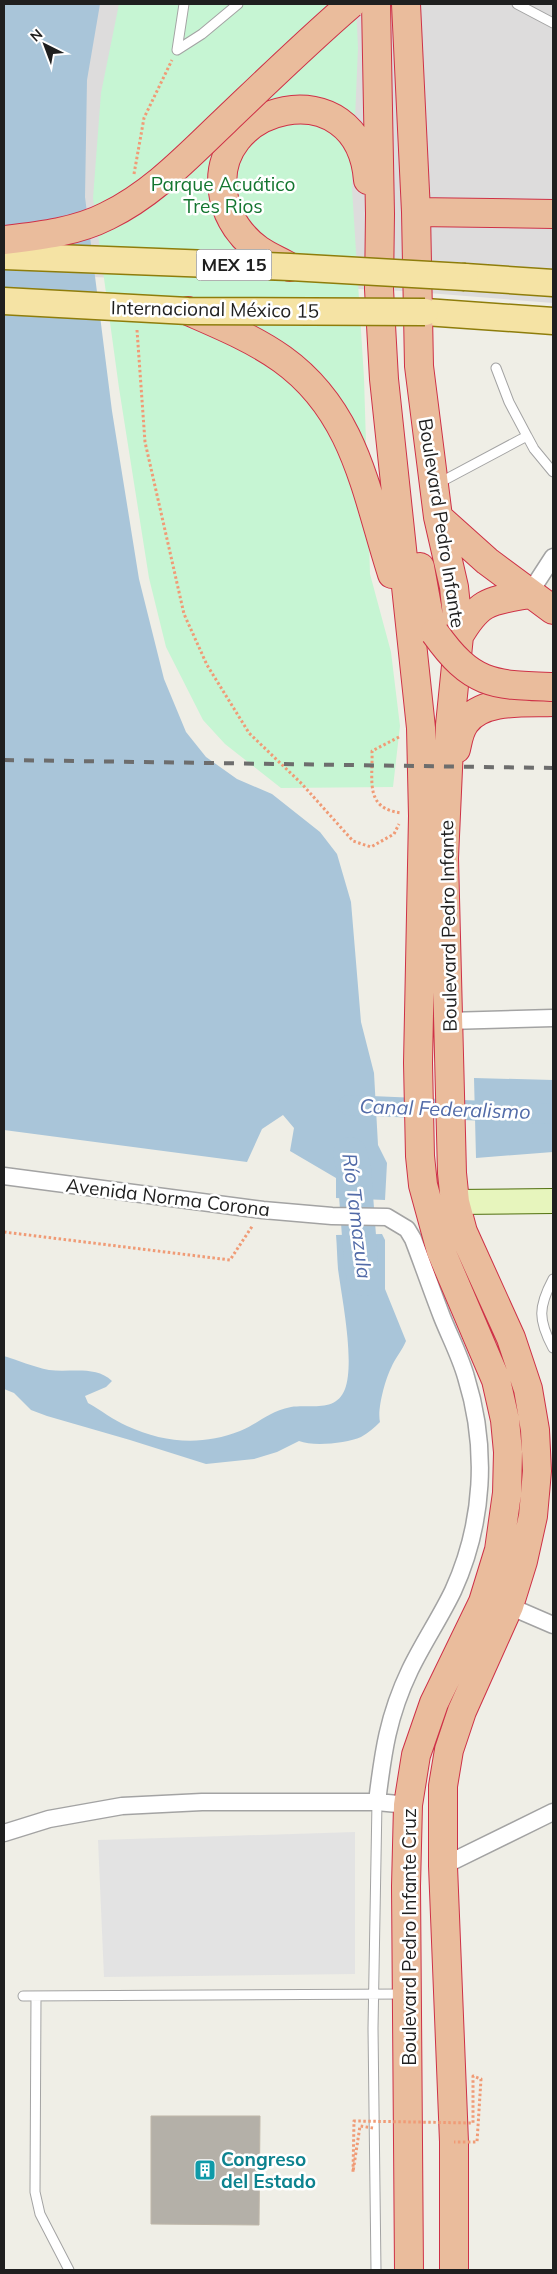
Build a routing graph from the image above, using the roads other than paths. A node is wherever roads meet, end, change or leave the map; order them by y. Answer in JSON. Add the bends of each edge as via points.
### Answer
{"nodes":[{"id":1,"x":184,"y":4,"type":"edge"},
{"id":2,"x":238,"y":4,"type":"edge"},
{"id":3,"x":351,"y":4,"type":"edge"},
{"id":4,"x":376,"y":4,"type":"edge"},
{"id":5,"x":406,"y":4,"type":"edge"},
{"id":6,"x":517,"y":4,"type":"edge"},
{"id":7,"x":553,"y":23,"type":"edge"},
{"id":8,"x":416,"y":212,"type":"junction"},
{"id":9,"x":553,"y":214,"type":"edge"},
{"id":10,"x":4,"y":240,"type":"edge"},
{"id":11,"x":4,"y":256,"type":"edge"},
{"id":12,"x":290,"y":267,"type":"junction"},
{"id":13,"x":553,"y":283,"type":"edge"},
{"id":14,"x":379,"y":289,"type":"junction"},
{"id":15,"x":4,"y":301,"type":"edge"},
{"id":16,"x":188,"y":311,"type":"junction"},
{"id":17,"x":553,"y":321,"type":"edge"},
{"id":18,"x":385,"y":326,"type":"junction"},
{"id":19,"x":496,"y":368,"type":"dead end"},
{"id":20,"x":527,"y":436,"type":"junction"},
{"id":21,"x":553,"y":472,"type":"edge"},
{"id":22,"x":434,"y":486,"type":"junction"},
{"id":23,"x":438,"y":517,"type":"junction"},
{"id":24,"x":553,"y":557,"type":"edge"},
{"id":25,"x":530,"y":594,"type":"junction"},
{"id":26,"x":553,"y":610,"type":"edge"},
{"id":27,"x":409,"y":626,"type":"junction"},
{"id":28,"x":447,"y":635,"type":"junction"},
{"id":29,"x":553,"y":687,"type":"edge"},
{"id":30,"x":553,"y":702,"type":"edge"},
{"id":31,"x":444,"y":858,"type":"junction"},
{"id":32,"x":553,"y":1018,"type":"edge"},
{"id":33,"x":448,"y":1020,"type":"junction"},
{"id":34,"x":420,"y":1156,"type":"joint"},
{"id":35,"x":453,"y":1162,"type":"joint"},
{"id":36,"x":4,"y":1176,"type":"edge"},
{"id":37,"x":553,"y":1201,"type":"edge"},
{"id":38,"x":455,"y":1202,"type":"junction"},
{"id":39,"x":553,"y":1279,"type":"edge"},
{"id":40,"x":553,"y":1348,"type":"edge"},
{"id":41,"x":509,"y":1606,"type":"junction"},
{"id":42,"x":553,"y":1625,"type":"edge"},
{"id":43,"x":377,"y":1802,"type":"junction"},
{"id":44,"x":408,"y":1805,"type":"junction"},
{"id":45,"x":553,"y":1812,"type":"edge"},
{"id":46,"x":4,"y":1833,"type":"edge"},
{"id":47,"x":443,"y":1866,"type":"junction"},
{"id":48,"x":409,"y":1994,"type":"junction"},
{"id":49,"x":375,"y":1995,"type":"junction"},
{"id":50,"x":23,"y":1996,"type":"dead end"},
{"id":51,"x":36,"y":1996,"type":"junction"},
{"id":52,"x":69,"y":2270,"type":"edge"},
{"id":53,"x":376,"y":2270,"type":"edge"},
{"id":54,"x":409,"y":2270,"type":"edge"},
{"id":55,"x":454,"y":2270,"type":"edge"}],
"edges":[{"from":1,"to":2,"type":"lane","via":[[177,50]]},
{"from":3,"to":10,"type":"highway","bridge":true,"via":[[182,163],[124,208],[72,229]]},
{"from":4,"to":14,"type":"highway","name":"Boulevard Pedro Infante"},
{"from":5,"to":8,"type":"highway","name":"Boulevard Pedro Infante"},
{"from":6,"to":7,"type":"lane"},
{"from":8,"to":9,"type":"highway"},
{"from":8,"to":22,"type":"highway","name":"Boulevard Pedro Infante","via":[[419,366]]},
{"from":11,"to":12,"type":"main road","number":"MEX 15","bridge":true},
{"from":12,"to":13,"type":"main road","number":"MEX 15","bridge":true},
{"from":12,"to":14,"type":"highway","via":[[260,251],[248,240],[230,216],[222,190],[222,177],[224,163],[243,132],[265,117],[294,109],[309,110],[337,120],[350,130],[365,159]]},
{"from":14,"to":18,"type":"highway","name":"Boulevard Pedro Infante"},
{"from":15,"to":16,"type":"main road","name":"Internacional México 15","bridge":true},
{"from":16,"to":17,"type":"main road","name":"Internacional México 15","bridge":true,"via":[[425,312]]},
{"from":16,"to":27,"type":"highway","via":[[264,348],[303,376],[324,397],[347,436],[358,463]]},
{"from":18,"to":27,"type":"highway","name":"Boulevard Pedro Infante","via":[[387,417]]},
{"from":18,"to":28,"type":"highway","via":[[397,354],[424,595]]},
{"from":19,"to":20,"type":"lane"},
{"from":20,"to":21,"type":"lane"},
{"from":20,"to":22,"type":"lane"},
{"from":22,"to":23,"type":"highway","name":"Boulevard Pedro Infante"},
{"from":23,"to":25,"type":"highway"},
{"from":23,"to":28,"type":"highway","name":"Boulevard Pedro Infante","via":[[454,587]]},
{"from":24,"to":25,"type":"street"},
{"from":25,"to":26,"type":"highway"},
{"from":25,"to":28,"type":"highway","via":[[488,602]]},
{"from":27,"to":34,"type":"highway","name":"Boulevard Pedro Infante","via":[[420,728],[423,816],[418,1063]]},
{"from":28,"to":29,"type":"highway","bridge":true,"via":[[453,658],[479,677],[496,683]]},
{"from":28,"to":31,"type":"highway","name":"Boulevard Pedro Infante","via":[[450,725]]},
{"from":30,"to":31,"type":"highway","via":[[491,707],[481,710],[464,724],[452,773]]},
{"from":31,"to":33,"type":"highway","name":"Boulevard Pedro Infante"},
{"from":32,"to":33,"type":"street"},
{"from":33,"to":35,"type":"highway","name":"Boulevard Pedro Infante"},
{"from":34,"to":44,"type":"highway","name":"Boulevard Pedro Infante Cruz","via":[[423,1185],[441,1251],[496,1380],[508,1452],[507,1493],[499,1550],[483,1602],[434,1703],[416,1755]]},
{"from":35,"to":38,"type":"highway","name":"Boulevard Pedro Infante Cruz"},
{"from":36,"to":43,"type":"street","name":"Avenida Norma Corona","via":[[263,1210],[386,1217],[406,1229],[413,1239],[466,1376],[480,1447],[481,1478],[477,1516],[465,1560],[453,1591],[395,1704],[385,1737]]},
{"from":37,"to":38,"type":"main road"},
{"from":38,"to":41,"type":"highway","name":"Boulevard Pedro Infante Cruz","via":[[463,1232],[511,1338],[528,1389],[535,1430],[537,1471],[533,1516]]},
{"from":39,"to":40,"type":"lane","via":[[541,1308],[544,1328]]},
{"from":41,"to":42,"type":"street"},
{"from":41,"to":47,"type":"highway","name":"Boulevard Pedro Infante Cruz","via":[[462,1711],[449,1750],[443,1786]]},
{"from":43,"to":44,"type":"street"},
{"from":43,"to":46,"type":"street","via":[[202,1802],[122,1806],[49,1819]]},
{"from":43,"to":49,"type":"lane"},
{"from":44,"to":48,"type":"highway","name":"Boulevard Pedro Infante Cruz"},
{"from":45,"to":47,"type":"street"},
{"from":47,"to":55,"type":"highway","name":"Boulevard Pedro Infante Cruz","via":[[454,2142]]},
{"from":48,"to":49,"type":"lane"},
{"from":48,"to":54,"type":"highway","name":"Boulevard Pedro Infante Cruz"},
{"from":49,"to":51,"type":"lane"},
{"from":49,"to":53,"type":"lane"},
{"from":50,"to":51,"type":"lane"},
{"from":51,"to":52,"type":"lane","via":[[34,2192],[40,2214]]}]}
